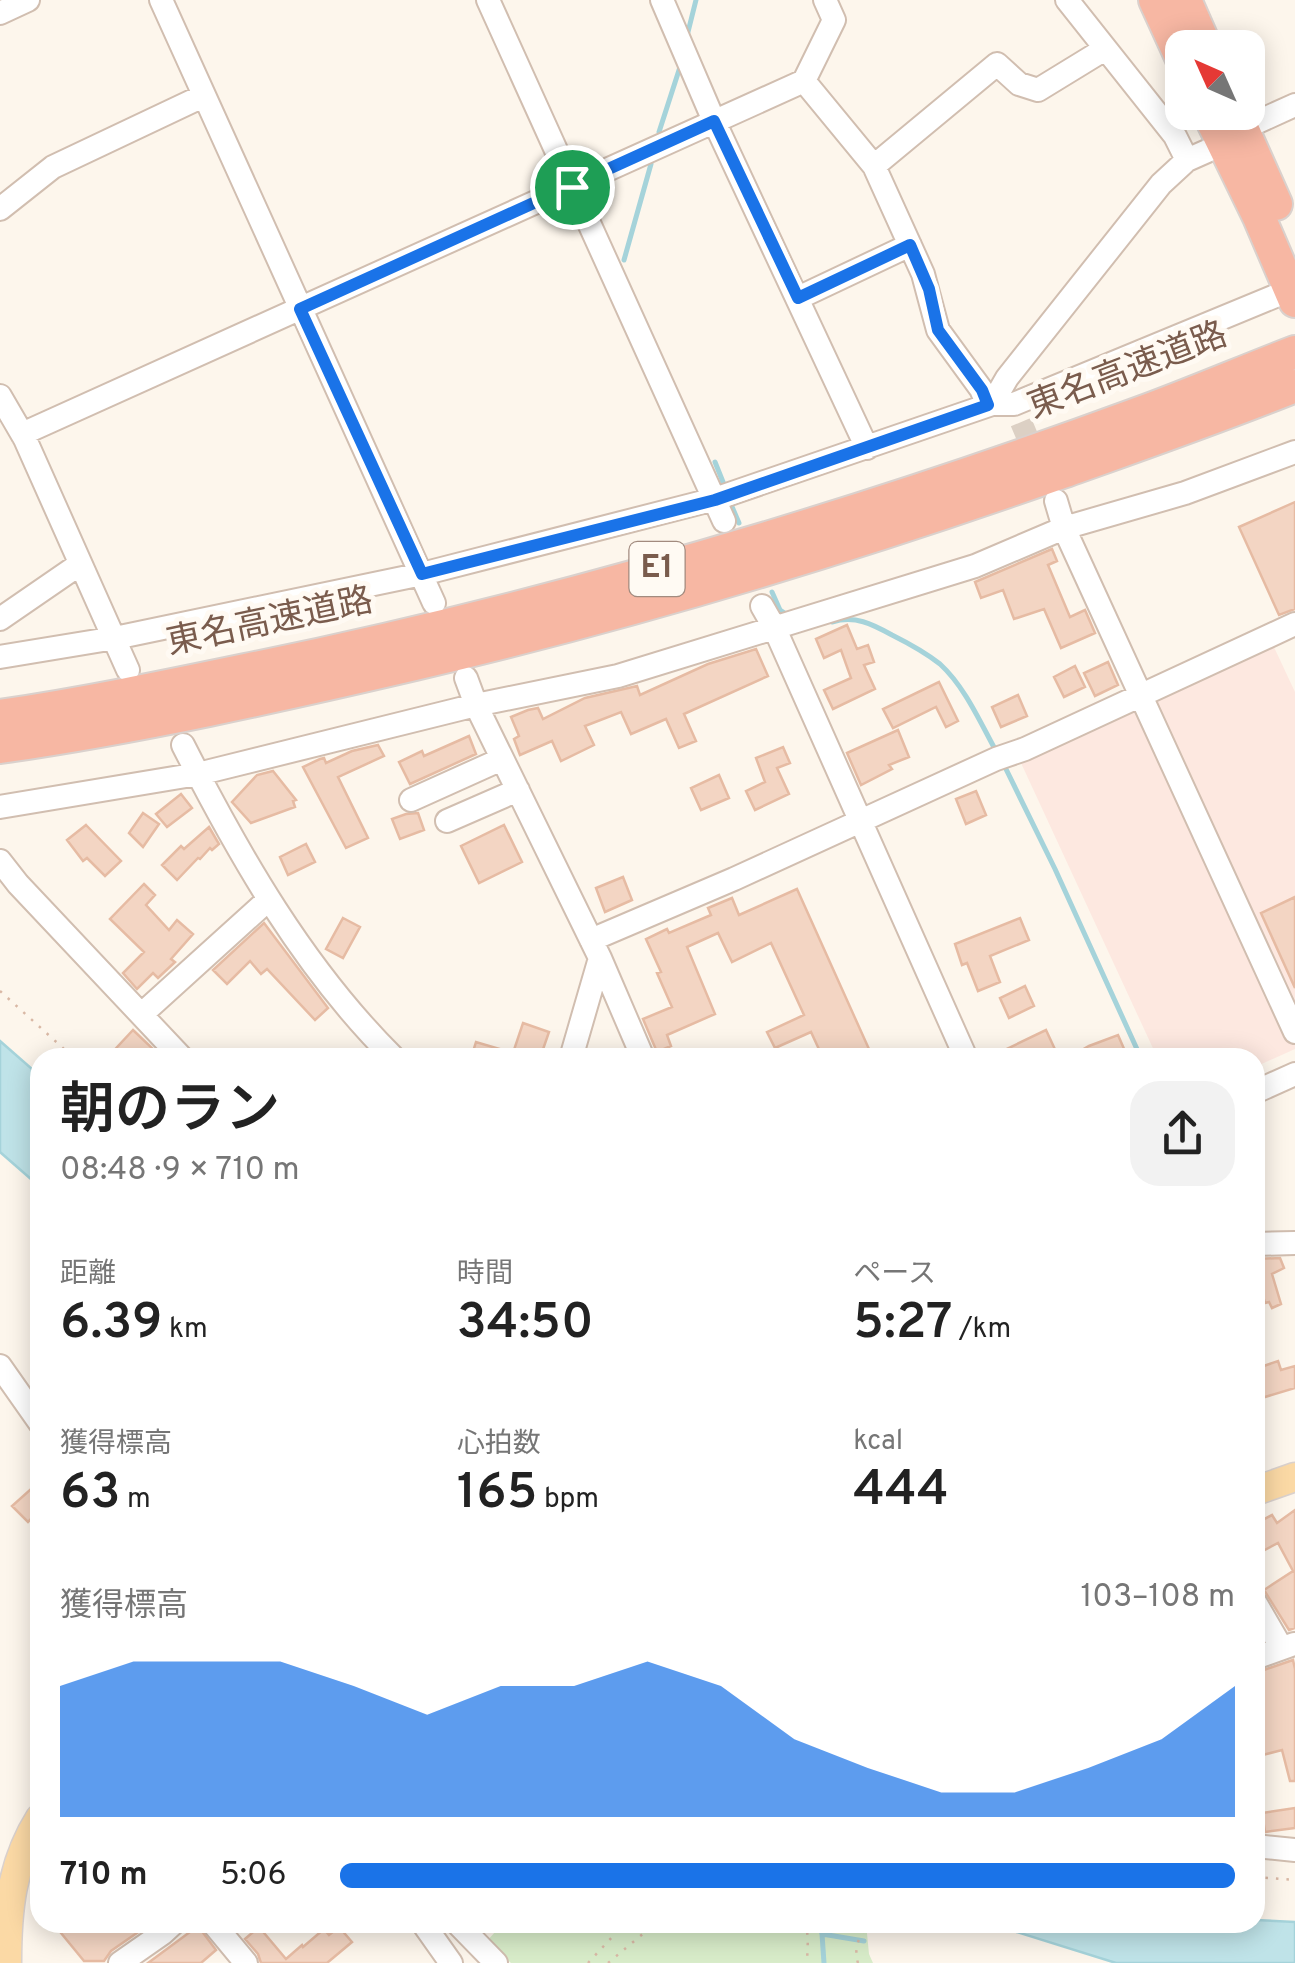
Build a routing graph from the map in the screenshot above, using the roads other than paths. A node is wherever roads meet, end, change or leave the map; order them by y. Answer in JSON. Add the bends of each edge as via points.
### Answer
{"nodes":[{"id":1,"x":28,"y":0,"type":"edge"},
{"id":2,"x":160,"y":0,"type":"edge"},
{"id":3,"x":488,"y":0,"type":"edge"},
{"id":4,"x":662,"y":0,"type":"edge"},
{"id":5,"x":826,"y":0,"type":"edge"},
{"id":6,"x":1067,"y":0,"type":"edge"},
{"id":7,"x":1155,"y":0,"type":"edge"},
{"id":8,"x":1185,"y":0,"type":"edge"},
{"id":9,"x":0,"y":13,"type":"edge"},
{"id":10,"x":1169,"y":30,"type":"edge"},
{"id":11,"x":1198,"y":30,"type":"edge"},
{"id":12,"x":1106,"y":49,"type":"junction"},
{"id":13,"x":804,"y":80,"type":"junction"},
{"id":14,"x":203,"y":96,"type":"junction"},
{"id":15,"x":1295,"y":105,"type":"edge"},
{"id":16,"x":1265,"y":116,"type":"edge"},
{"id":17,"x":714,"y":121,"type":"junction"},
{"id":18,"x":1230,"y":130,"type":"edge"},
{"id":19,"x":1234,"y":130,"type":"edge"},
{"id":20,"x":1234,"y":130,"type":"edge"},
{"id":21,"x":1187,"y":160,"type":"junction"},
{"id":22,"x":874,"y":166,"type":"junction"},
{"id":23,"x":572,"y":187,"type":"junction"},
{"id":24,"x":0,"y":210,"type":"edge"},
{"id":25,"x":1295,"y":244,"type":"edge"},
{"id":26,"x":910,"y":245,"type":"junction"},
{"id":27,"x":1293,"y":295,"type":"edge"},
{"id":28,"x":798,"y":298,"type":"junction"},
{"id":29,"x":300,"y":309,"type":"junction"},
{"id":30,"x":1295,"y":348,"type":"edge"},
{"id":31,"x":1295,"y":388,"type":"edge"},
{"id":32,"x":1242,"y":390,"type":"junction"},
{"id":33,"x":0,"y":396,"type":"edge"},
{"id":34,"x":1004,"y":409,"type":"junction"},
{"id":35,"x":13,"y":430,"type":"edge"},
{"id":36,"x":867,"y":448,"type":"junction"},
{"id":37,"x":1295,"y":452,"type":"edge"},
{"id":38,"x":1056,"y":501,"type":"dead end"},
{"id":39,"x":724,"y":503,"type":"junction"},
{"id":40,"x":1064,"y":528,"type":"junction"},
{"id":41,"x":80,"y":564,"type":"junction"},
{"id":42,"x":422,"y":574,"type":"junction"},
{"id":43,"x":434,"y":603,"type":"dead end"},
{"id":44,"x":762,"y":606,"type":"dead end"},
{"id":45,"x":0,"y":619,"type":"edge"},
{"id":46,"x":1295,"y":624,"type":"edge"},
{"id":47,"x":778,"y":626,"type":"junction"},
{"id":48,"x":115,"y":638,"type":"junction"},
{"id":49,"x":0,"y":657,"type":"edge"},
{"id":50,"x":128,"y":670,"type":"dead end"},
{"id":51,"x":466,"y":678,"type":"dead end"},
{"id":52,"x":1142,"y":694,"type":"junction"},
{"id":53,"x":476,"y":705,"type":"junction"},
{"id":54,"x":0,"y":716,"type":"edge"},
{"id":55,"x":183,"y":744,"type":"dead end"},
{"id":56,"x":0,"y":747,"type":"edge"},
{"id":57,"x":502,"y":759,"type":"junction"},
{"id":58,"x":198,"y":774,"type":"junction"},
{"id":59,"x":518,"y":790,"type":"junction"},
{"id":60,"x":411,"y":800,"type":"dead end"},
{"id":61,"x":0,"y":808,"type":"edge"},
{"id":62,"x":446,"y":821,"type":"dead end"},
{"id":63,"x":861,"y":821,"type":"junction"},
{"id":64,"x":0,"y":862,"type":"edge"},
{"id":65,"x":269,"y":899,"type":"junction"},
{"id":66,"x":595,"y":949,"type":"junction"},
{"id":67,"x":142,"y":1014,"type":"junction"},
{"id":68,"x":1295,"y":1032,"type":"edge"},
{"id":69,"x":173,"y":1048,"type":"edge"},
{"id":70,"x":385,"y":1048,"type":"edge"},
{"id":71,"x":574,"y":1048,"type":"edge"},
{"id":72,"x":639,"y":1048,"type":"edge"},
{"id":73,"x":962,"y":1048,"type":"edge"},
{"id":74,"x":1295,"y":1074,"type":"edge"},
{"id":75,"x":1265,"y":1088,"type":"edge"},
{"id":76,"x":1295,"y":1243,"type":"edge"},
{"id":77,"x":1265,"y":1244,"type":"edge"},
{"id":78,"x":0,"y":1366,"type":"edge"},
{"id":79,"x":30,"y":1410,"type":"edge"},
{"id":80,"x":1295,"y":1477,"type":"edge"},
{"id":81,"x":1265,"y":1488,"type":"edge"},
{"id":82,"x":1265,"y":1615,"type":"edge"},
{"id":83,"x":1288,"y":1646,"type":"edge"},
{"id":84,"x":30,"y":1836,"type":"edge"},
{"id":85,"x":1265,"y":1847,"type":"edge"},
{"id":86,"x":1295,"y":1850,"type":"edge"},
{"id":87,"x":158,"y":1933,"type":"edge"},
{"id":88,"x":221,"y":1933,"type":"edge"},
{"id":89,"x":430,"y":1933,"type":"edge"},
{"id":90,"x":467,"y":1933,"type":"edge"},
{"id":91,"x":7,"y":1963,"type":"edge"},
{"id":92,"x":120,"y":1963,"type":"edge"},
{"id":93,"x":246,"y":1963,"type":"edge"},
{"id":94,"x":451,"y":1963,"type":"edge"},
{"id":95,"x":496,"y":1963,"type":"edge"}],
"edges":[{"from":1,"to":9,"type":"street"},
{"from":2,"to":14,"type":"street"},
{"from":3,"to":23,"type":"street"},
{"from":4,"to":17,"type":"street"},
{"from":5,"to":13,"type":"street","via":[[834,20]]},
{"from":6,"to":12,"type":"street"},
{"from":7,"to":10,"type":"highway"},
{"from":8,"to":11,"type":"highway"},
{"from":12,"to":21,"type":"street"},
{"from":12,"to":22,"type":"street","via":[[1038,90],[1019,84],[997,64]]},
{"from":13,"to":17,"type":"street"},
{"from":13,"to":22,"type":"street"},
{"from":14,"to":24,"type":"street","via":[[52,167]]},
{"from":14,"to":29,"type":"street"},
{"from":15,"to":16,"type":"street"},
{"from":17,"to":23,"type":"street"},
{"from":17,"to":28,"type":"street"},
{"from":18,"to":21,"type":"street"},
{"from":19,"to":25,"type":"highway"},
{"from":20,"to":27,"type":"highway","via":[[1258,217]]},
{"from":21,"to":34,"type":"street","via":[[1007,378]]},
{"from":22,"to":26,"type":"street"},
{"from":23,"to":29,"type":"street"},
{"from":23,"to":39,"type":"street"},
{"from":26,"to":28,"type":"street"},
{"from":26,"to":34,"type":"street","via":[[938,330]]},
{"from":27,"to":34,"type":"street"},
{"from":28,"to":36,"type":"street"},
{"from":29,"to":35,"type":"street"},
{"from":29,"to":42,"type":"street"},
{"from":30,"to":32,"type":"highway","name":"東名高速道路","number":"E1"},
{"from":31,"to":32,"type":"highway","name":"東名高速道路","number":"E1"},
{"from":32,"to":54,"type":"highway","name":"東名高速道路","number":"E1","via":[[1142,412],[964,475],[608,584],[329,653]]},
{"from":32,"to":56,"type":"highway","name":"東名高速道路","number":"E1","via":[[892,530],[742,578],[334,682]]},
{"from":33,"to":35,"type":"street"},
{"from":34,"to":36,"type":"street"},
{"from":35,"to":41,"type":"street"},
{"from":36,"to":39,"type":"street"},
{"from":37,"to":40,"type":"street","via":[[1185,494]]},
{"from":38,"to":40,"type":"street"},
{"from":39,"to":42,"type":"street"},
{"from":40,"to":47,"type":"street","via":[[974,566]]},
{"from":40,"to":52,"type":"street"},
{"from":41,"to":45,"type":"street"},
{"from":41,"to":48,"type":"street"},
{"from":42,"to":43,"type":"street"},
{"from":42,"to":48,"type":"street"},
{"from":44,"to":47,"type":"street"},
{"from":46,"to":52,"type":"street"},
{"from":47,"to":53,"type":"street","via":[[618,676]]},
{"from":47,"to":63,"type":"street"},
{"from":48,"to":49,"type":"street"},
{"from":48,"to":50,"type":"street"},
{"from":51,"to":53,"type":"street"},
{"from":52,"to":63,"type":"street"},
{"from":52,"to":68,"type":"street"},
{"from":53,"to":57,"type":"street"},
{"from":53,"to":58,"type":"street"},
{"from":55,"to":58,"type":"street"},
{"from":57,"to":59,"type":"street"},
{"from":57,"to":60,"type":"street"},
{"from":58,"to":61,"type":"street"},
{"from":58,"to":65,"type":"street"},
{"from":59,"to":62,"type":"street"},
{"from":59,"to":66,"type":"street"},
{"from":63,"to":66,"type":"street"},
{"from":63,"to":73,"type":"street"},
{"from":64,"to":67,"type":"street"},
{"from":65,"to":67,"type":"street"},
{"from":65,"to":70,"type":"street"},
{"from":66,"to":71,"type":"street"},
{"from":66,"to":72,"type":"street"},
{"from":67,"to":69,"type":"street"},
{"from":74,"to":75,"type":"street"},
{"from":76,"to":77,"type":"street"},
{"from":78,"to":79,"type":"street"},
{"from":80,"to":81,"type":"main road"},
{"from":82,"to":83,"type":"street"},
{"from":84,"to":91,"type":"main road","via":[[13,1883]]},
{"from":85,"to":86,"type":"street"},
{"from":87,"to":92,"type":"street"},
{"from":88,"to":93,"type":"street"},
{"from":89,"to":94,"type":"street"},
{"from":90,"to":95,"type":"street"}]}
